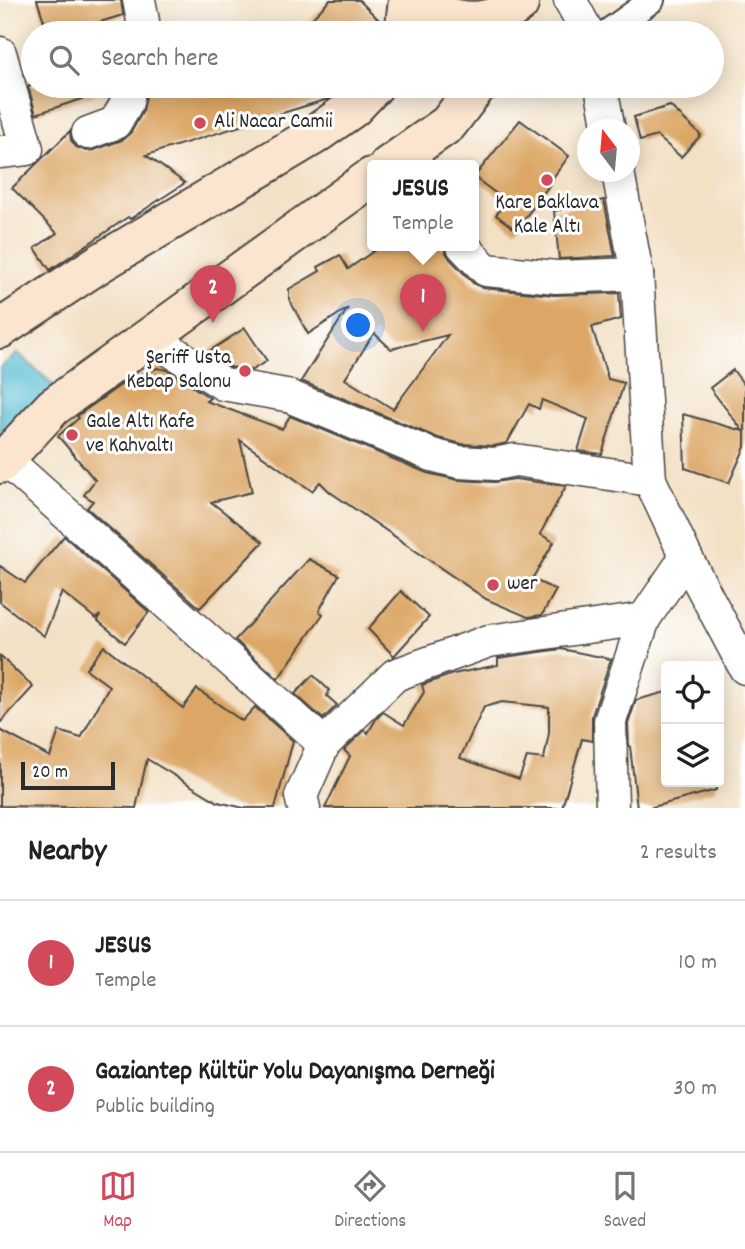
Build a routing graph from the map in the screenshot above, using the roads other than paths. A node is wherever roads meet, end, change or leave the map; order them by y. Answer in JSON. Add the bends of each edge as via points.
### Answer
{"nodes":[{"id":1,"x":139,"y":0,"type":"edge"},
{"id":2,"x":408,"y":0,"type":"edge"},
{"id":3,"x":420,"y":0,"type":"edge"},
{"id":4,"x":570,"y":0,"type":"edge"},
{"id":5,"x":652,"y":0,"type":"edge"},
{"id":6,"x":515,"y":13,"type":"edge"},
{"id":7,"x":143,"y":21,"type":"edge"},
{"id":8,"x":405,"y":21,"type":"edge"},
{"id":9,"x":581,"y":21,"type":"edge"},
{"id":10,"x":623,"y":21,"type":"edge"},
{"id":11,"x":0,"y":53,"type":"edge"},
{"id":12,"x":128,"y":98,"type":"edge"},
{"id":13,"x":363,"y":98,"type":"edge"},
{"id":14,"x":469,"y":98,"type":"edge"},
{"id":15,"x":603,"y":98,"type":"edge"},
{"id":16,"x":608,"y":119,"type":"edge"},
{"id":17,"x":88,"y":133,"type":"dead end"},
{"id":18,"x":0,"y":152,"type":"edge"},
{"id":19,"x":397,"y":160,"type":"edge"},
{"id":20,"x":367,"y":182,"type":"edge"},
{"id":21,"x":620,"y":182,"type":"edge"},
{"id":22,"x":468,"y":251,"type":"edge"},
{"id":23,"x":637,"y":274,"type":"junction"},
{"id":24,"x":0,"y":329,"type":"edge"},
{"id":25,"x":150,"y":337,"type":"junction"},
{"id":26,"x":3,"y":462,"type":"edge"},
{"id":27,"x":650,"y":480,"type":"junction"},
{"id":28,"x":686,"y":557,"type":"junction"},
{"id":29,"x":644,"y":619,"type":"junction"},
{"id":30,"x":745,"y":668,"type":"edge"},
{"id":31,"x":324,"y":744,"type":"junction"},
{"id":32,"x":304,"y":808,"type":"edge"},
{"id":33,"x":612,"y":808,"type":"edge"}],
"edges":[{"from":1,"to":7,"type":"street"},
{"from":2,"to":8,"type":"main road"},
{"from":3,"to":6,"type":"main road","via":[[448,18],[473,21]]},
{"from":4,"to":9,"type":"street"},
{"from":5,"to":10,"type":"street"},
{"from":11,"to":18,"type":"street","via":[[27,149]]},
{"from":12,"to":17,"type":"street","via":[[114,123]]},
{"from":13,"to":24,"type":"main road","via":[[313,136],[100,263]]},
{"from":14,"to":19,"type":"main road","via":[[448,124]]},
{"from":15,"to":16,"type":"street"},
{"from":20,"to":25,"type":"main road"},
{"from":21,"to":23,"type":"street"},
{"from":22,"to":23,"type":"street","via":[[486,270],[556,277]]},
{"from":23,"to":27,"type":"street"},
{"from":25,"to":26,"type":"main road","via":[[53,407]]},
{"from":25,"to":27,"type":"street","via":[[223,384],[286,395],[432,455],[459,462],[515,460]]},
{"from":26,"to":31,"type":"street"},
{"from":27,"to":28,"type":"street"},
{"from":28,"to":29,"type":"street"},
{"from":28,"to":30,"type":"street"},
{"from":29,"to":31,"type":"street","via":[[489,641],[395,675]]},
{"from":29,"to":33,"type":"street","via":[[610,721]]},
{"from":31,"to":32,"type":"street","via":[[301,796]]}]}
